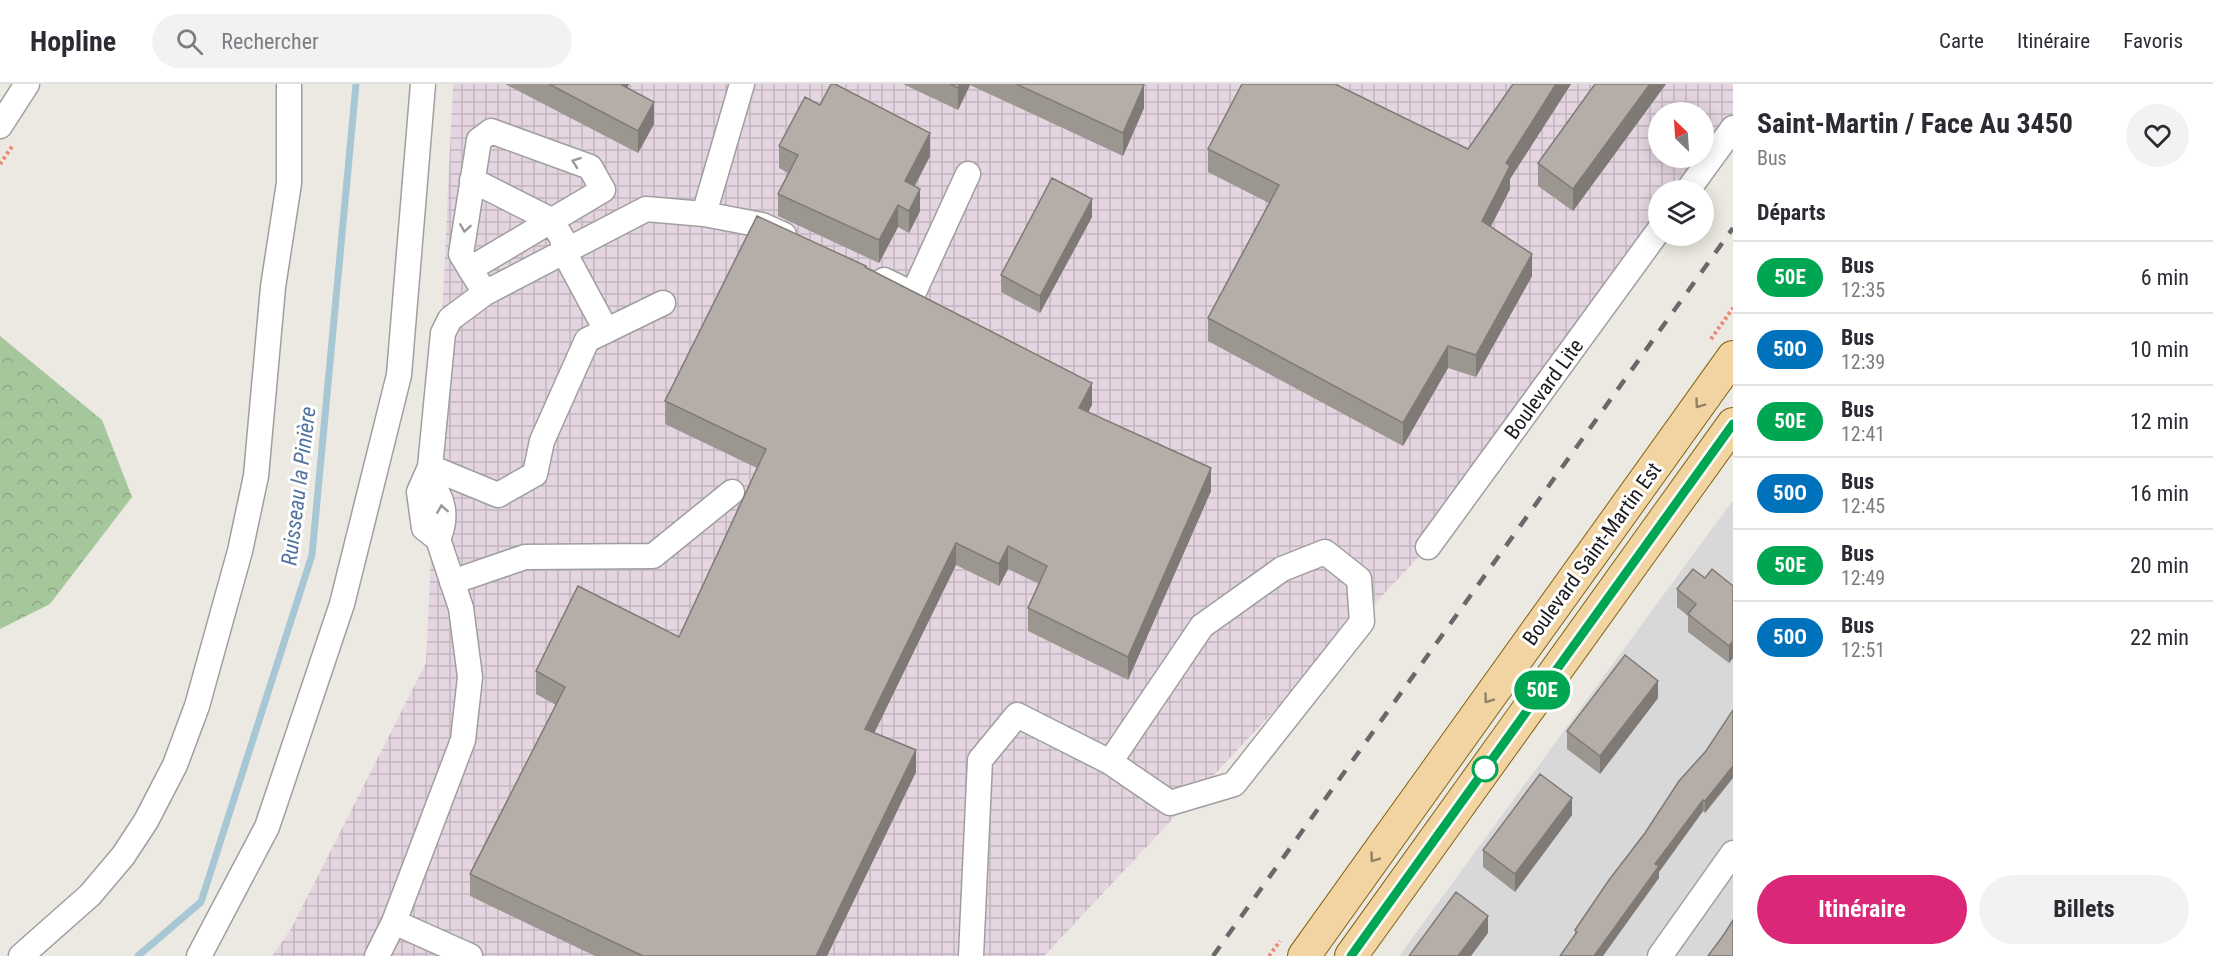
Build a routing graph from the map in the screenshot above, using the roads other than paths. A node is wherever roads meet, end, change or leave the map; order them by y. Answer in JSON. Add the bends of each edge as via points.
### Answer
{"nodes":[{"id":1,"x":27,"y":84,"type":"edge"},
{"id":2,"x":289,"y":84,"type":"edge"},
{"id":3,"x":423,"y":84,"type":"edge"},
{"id":4,"x":742,"y":84,"type":"edge"},
{"id":5,"x":0,"y":126,"type":"edge"},
{"id":6,"x":1733,"y":128,"type":"edge"},
{"id":7,"x":968,"y":174,"type":"dead end"},
{"id":8,"x":472,"y":180,"type":"junction"},
{"id":9,"x":1695,"y":180,"type":"edge"},
{"id":10,"x":704,"y":214,"type":"junction"},
{"id":11,"x":551,"y":220,"type":"junction"},
{"id":12,"x":805,"y":244,"type":"edge"},
{"id":13,"x":1648,"y":245,"type":"edge"},
{"id":14,"x":564,"y":252,"type":"junction"},
{"id":15,"x":470,"y":269,"type":"junction"},
{"id":16,"x":859,"y":269,"type":"edge"},
{"id":17,"x":485,"y":293,"type":"junction"},
{"id":18,"x":663,"y":303,"type":"dead end"},
{"id":19,"x":606,"y":330,"type":"junction"},
{"id":20,"x":1733,"y":357,"type":"edge"},
{"id":21,"x":1733,"y":424,"type":"edge"},
{"id":22,"x":428,"y":473,"type":"junction"},
{"id":23,"x":732,"y":492,"type":"dead end"},
{"id":24,"x":1428,"y":547,"type":"dead end"},
{"id":25,"x":452,"y":582,"type":"junction"},
{"id":26,"x":1110,"y":762,"type":"junction"},
{"id":27,"x":1733,"y":853,"type":"edge"},
{"id":28,"x":394,"y":922,"type":"junction"},
{"id":29,"x":21,"y":956,"type":"edge"},
{"id":30,"x":199,"y":956,"type":"edge"},
{"id":31,"x":377,"y":956,"type":"edge"},
{"id":32,"x":470,"y":956,"type":"edge"},
{"id":33,"x":971,"y":956,"type":"edge"},
{"id":34,"x":1304,"y":956,"type":"edge"},
{"id":35,"x":1351,"y":956,"type":"edge"},
{"id":36,"x":1660,"y":956,"type":"edge"}],
"edges":[{"from":1,"to":5,"type":"street"},
{"from":2,"to":29,"type":"street","via":[[289,183],[273,287],[256,476],[240,551],[197,706],[175,765],[123,856],[90,894]]},
{"from":3,"to":30,"type":"street","via":[[399,375],[342,604],[267,827]]},
{"from":4,"to":10,"type":"street"},
{"from":6,"to":9,"type":"street"},
{"from":7,"to":16,"type":"street","via":[[913,294]]},
{"from":8,"to":11,"type":"street"},
{"from":11,"to":8,"type":"street","one_way":true,"via":[[603,190],[590,167],[491,131],[479,140]]},
{"from":8,"to":15,"type":"street","one_way":true,"via":[[460,254]]},
{"from":10,"to":12,"type":"street","via":[[762,225]]},
{"from":10,"to":14,"type":"street","via":[[646,209]]},
{"from":11,"to":14,"type":"street","via":[[562,238]]},
{"from":11,"to":15,"type":"street"},
{"from":13,"to":24,"type":"street","name":"Boulevard Lite"},
{"from":14,"to":17,"type":"street"},
{"from":14,"to":19,"type":"street"},
{"from":15,"to":17,"type":"street"},
{"from":17,"to":22,"type":"street","via":[[450,319],[443,333]]},
{"from":18,"to":19,"type":"street"},
{"from":19,"to":22,"type":"street","via":[[587,340],[542,441],[535,474],[498,495]]},
{"from":20,"to":34,"type":"main road","name":"Boulevard Saint-Martin Est","one_way":true},
{"from":21,"to":35,"type":"main road","name":"Boulevard Saint-Martin Est"},
{"from":22,"to":25,"type":"street","via":[[419,492],[424,528],[438,539]]},
{"from":23,"to":25,"type":"street","via":[[653,556],[525,557]]},
{"from":25,"to":28,"type":"street","via":[[461,608],[470,677],[463,740]]},
{"from":26,"to":26,"type":"street","via":[[1170,803],[1234,784],[1362,622],[1359,579],[1325,552],[1282,569],[1202,626]]},
{"from":26,"to":33,"type":"street","via":[[1017,716],[980,760]]},
{"from":27,"to":36,"type":"street"},
{"from":28,"to":31,"type":"street"},
{"from":28,"to":32,"type":"street"}]}
